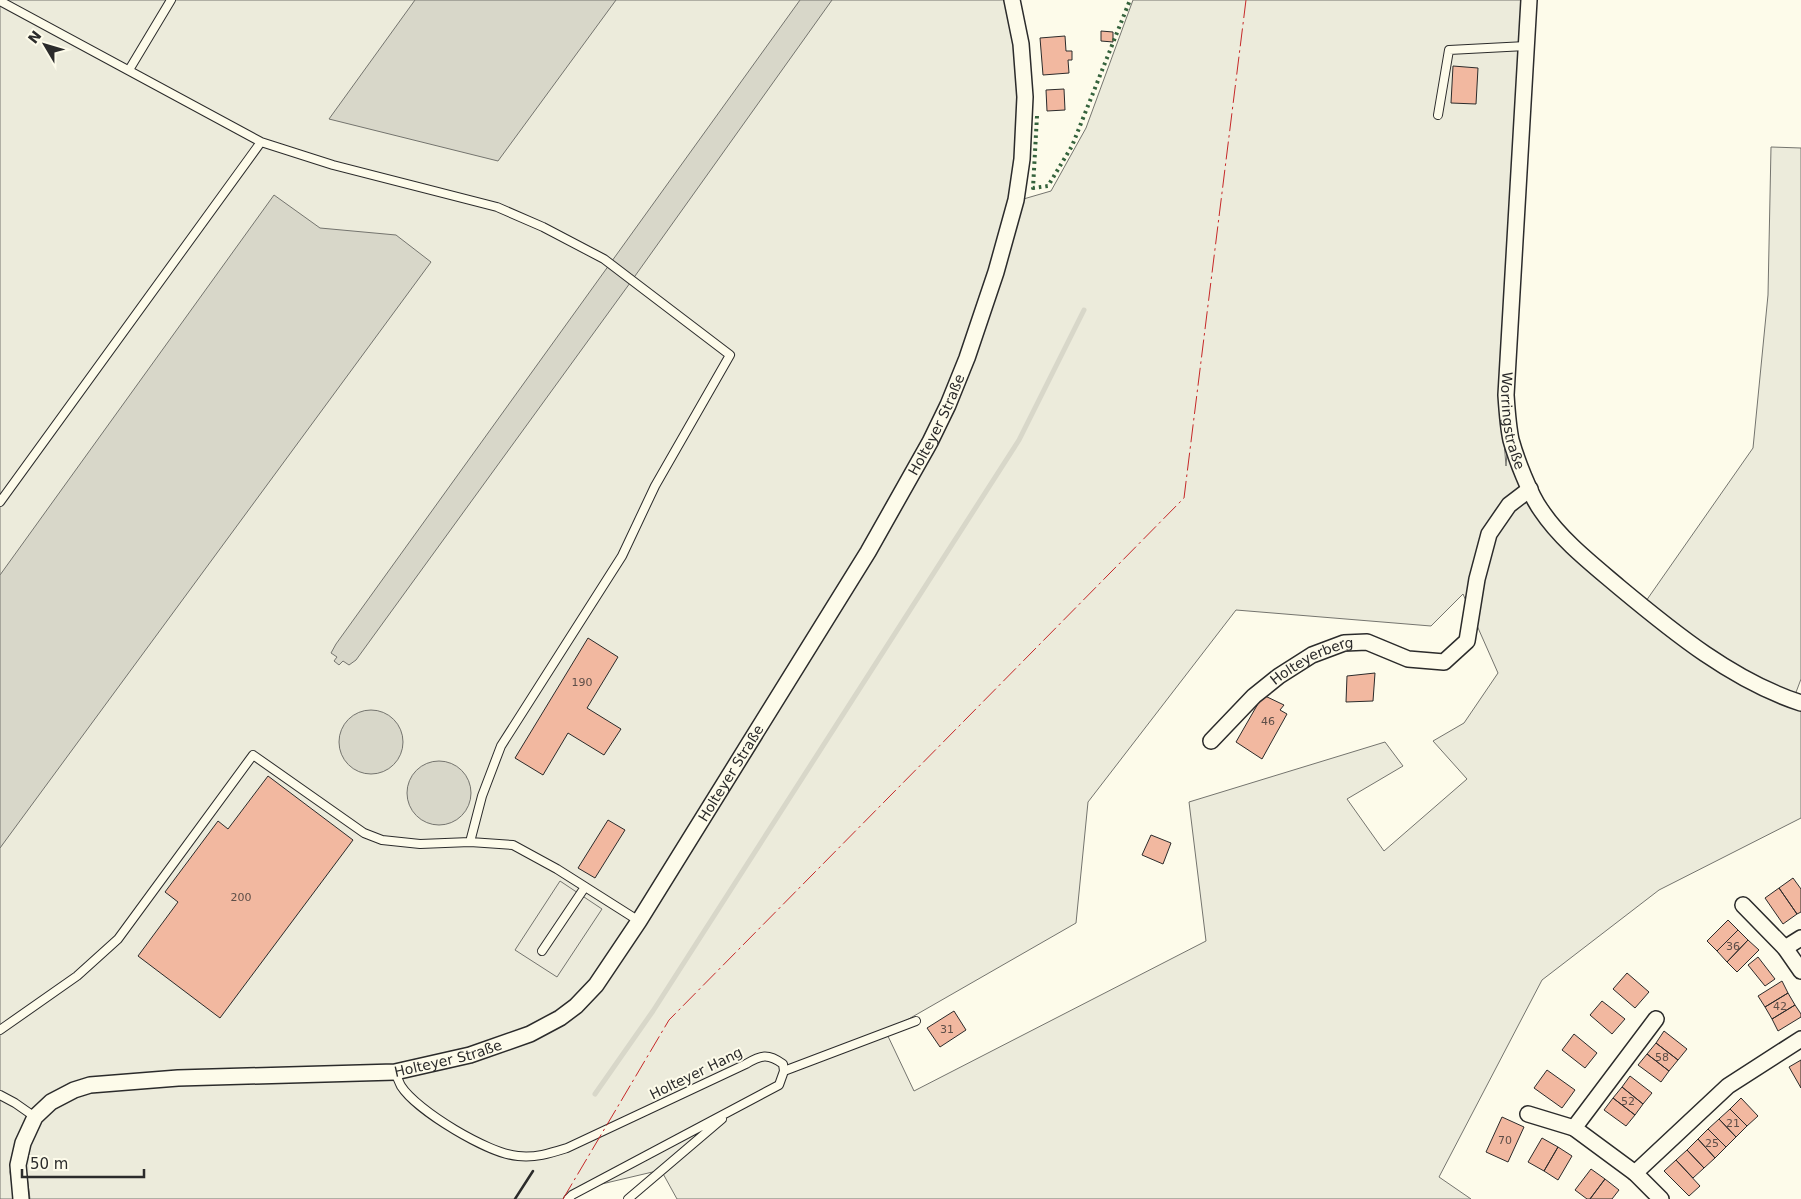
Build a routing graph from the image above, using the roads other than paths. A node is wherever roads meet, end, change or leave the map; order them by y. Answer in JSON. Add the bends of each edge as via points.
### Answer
{"nodes":[{"id":1,"x":171,"y":0,"type":"edge"},
{"id":2,"x":1012,"y":0,"type":"edge"},
{"id":3,"x":1529,"y":0,"type":"edge"},
{"id":4,"x":0,"y":1,"type":"edge"},
{"id":5,"x":1526,"y":46,"type":"junction"},
{"id":6,"x":129,"y":70,"type":"junction"},
{"id":7,"x":1438,"y":115,"type":"dead end"},
{"id":8,"x":261,"y":142,"type":"junction"},
{"id":9,"x":1530,"y":489,"type":"junction"},
{"id":10,"x":0,"y":502,"type":"edge"},
{"id":11,"x":1801,"y":703,"type":"edge"},
{"id":12,"x":1211,"y":741,"type":"dead end"},
{"id":13,"x":470,"y":842,"type":"junction"},
{"id":14,"x":585,"y":887,"type":"junction"},
{"id":15,"x":1743,"y":905,"type":"dead end"},
{"id":16,"x":639,"y":921,"type":"junction"},
{"id":17,"x":1801,"y":938,"type":"edge"},
{"id":18,"x":1785,"y":948,"type":"junction"},
{"id":19,"x":542,"y":951,"type":"dead end"},
{"id":20,"x":1801,"y":971,"type":"edge"},
{"id":21,"x":1656,"y":1019,"type":"dead end"},
{"id":22,"x":916,"y":1021,"type":"dead end"},
{"id":23,"x":0,"y":1030,"type":"edge"},
{"id":24,"x":1801,"y":1039,"type":"edge"},
{"id":25,"x":784,"y":1071,"type":"junction"},
{"id":26,"x":395,"y":1072,"type":"junction"},
{"id":27,"x":0,"y":1096,"type":"edge"},
{"id":28,"x":734,"y":1109,"type":"junction"},
{"id":29,"x":1528,"y":1114,"type":"dead end"},
{"id":30,"x":36,"y":1117,"type":"junction"},
{"id":31,"x":1574,"y":1128,"type":"junction"},
{"id":32,"x":1635,"y":1172,"type":"junction"},
{"id":33,"x":21,"y":1199,"type":"edge"},
{"id":34,"x":568,"y":1199,"type":"edge"},
{"id":35,"x":628,"y":1199,"type":"edge"},
{"id":36,"x":1661,"y":1199,"type":"edge"}],
"edges":[{"from":1,"to":6,"type":"lane"},
{"from":2,"to":16,"type":"street","name":"Holteyer Straße","via":[[1021,44],[1025,97],[1022,159],[1016,200],[967,358],[930,442],[868,552]]},
{"from":3,"to":5,"type":"street","name":"Worringstraße"},
{"from":4,"to":6,"type":"lane"},
{"from":5,"to":7,"type":"lane","via":[[1449,50]]},
{"from":5,"to":9,"type":"street","name":"Worringstraße","via":[[1506,395],[1511,440]]},
{"from":6,"to":8,"type":"lane"},
{"from":8,"to":10,"type":"lane"},
{"from":8,"to":13,"type":"lane","via":[[333,165],[497,207],[544,228],[604,259],[730,355],[655,486],[622,556],[501,746],[482,796]]},
{"from":9,"to":11,"type":"street","name":"Worringstraße","via":[[1555,530],[1632,598],[1700,651],[1736,673]]},
{"from":9,"to":12,"type":"street","name":"Holteyerberg","via":[[1509,505],[1489,534],[1477,579],[1467,641],[1444,662],[1408,659],[1367,642],[1344,643],[1312,655],[1279,676],[1254,696]]},
{"from":13,"to":14,"type":"lane","via":[[513,845]]},
{"from":13,"to":23,"type":"lane","via":[[420,844],[382,840],[364,833],[253,755],[118,939],[77,976]]},
{"from":14,"to":16,"type":"lane"},
{"from":14,"to":19,"type":"lane"},
{"from":15,"to":18,"type":"street"},
{"from":16,"to":26,"type":"street","name":"Holteyer Straße","via":[[596,985],[560,1018],[499,1045]]},
{"from":17,"to":18,"type":"street"},
{"from":18,"to":20,"type":"street"},
{"from":21,"to":31,"type":"street"},
{"from":22,"to":25,"type":"lane"},
{"from":24,"to":32,"type":"street","via":[[1728,1086]]},
{"from":25,"to":26,"type":"lane","name":"Holteyer Hang","via":[[784,1064],[774,1057],[759,1056],[567,1148],[531,1156],[504,1153],[453,1128],[415,1102]]},
{"from":25,"to":28,"type":"lane","via":[[779,1085]]},
{"from":26,"to":30,"type":"street","name":"Holteyer Straße","via":[[178,1078],[90,1085],[51,1102]]},
{"from":27,"to":30,"type":"lane"},
{"from":28,"to":34,"type":"lane"},
{"from":28,"to":35,"type":"lane"},
{"from":29,"to":31,"type":"street"},
{"from":30,"to":33,"type":"street","via":[[23,1143],[18,1165]]},
{"from":31,"to":32,"type":"street"},
{"from":32,"to":36,"type":"street"}]}
